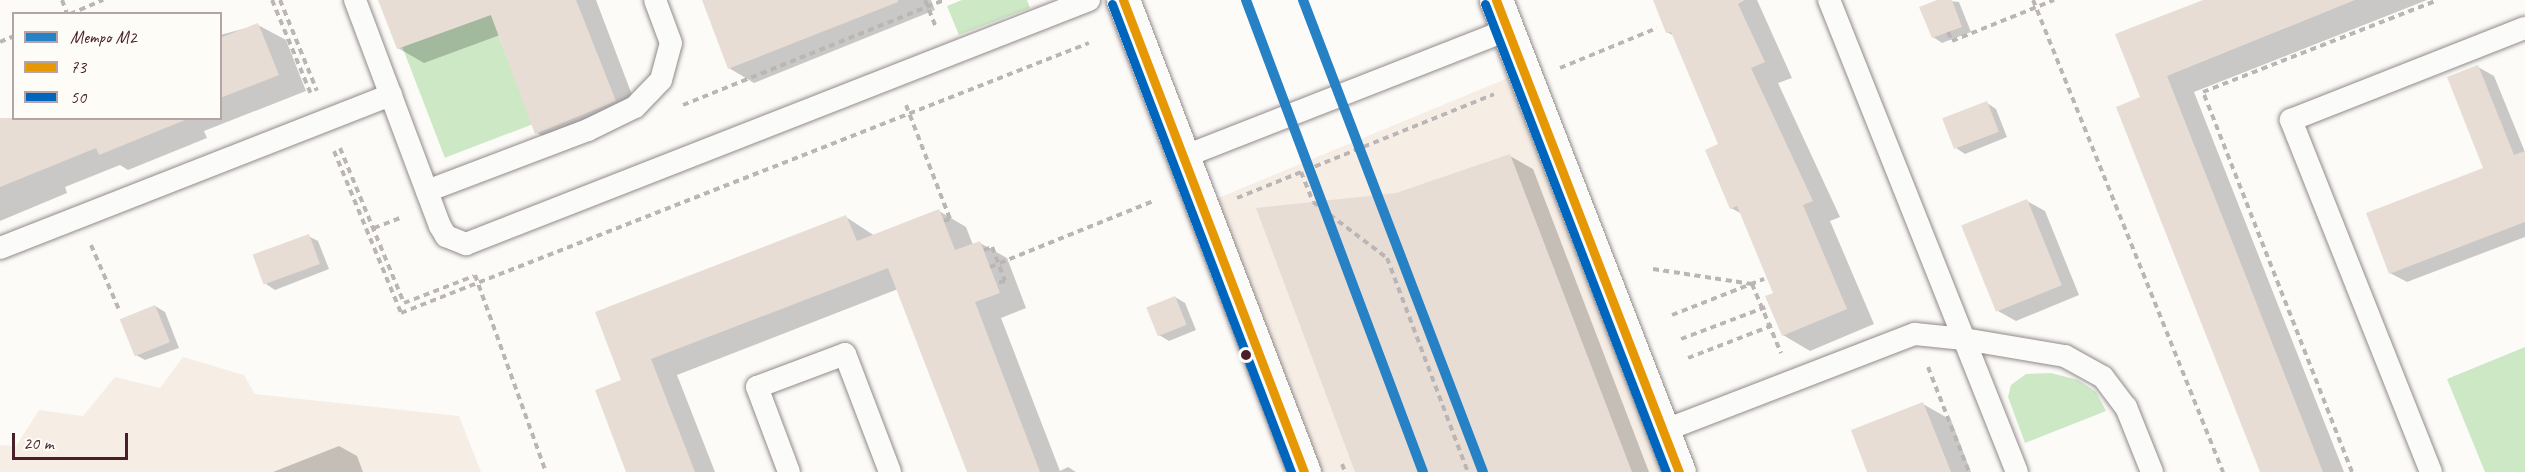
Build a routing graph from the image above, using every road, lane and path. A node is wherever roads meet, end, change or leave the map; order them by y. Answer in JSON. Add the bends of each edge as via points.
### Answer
{"nodes":[{"id":1,"x":103,"y":0,"type":"edge"},
{"id":2,"x":354,"y":0,"type":"edge"},
{"id":3,"x":655,"y":0,"type":"edge"},
{"id":4,"x":944,"y":0,"type":"edge"},
{"id":5,"x":1089,"y":0,"type":"edge"},
{"id":6,"x":1123,"y":0,"type":"edge"},
{"id":7,"x":1496,"y":0,"type":"edge"},
{"id":8,"x":1829,"y":0,"type":"edge"},
{"id":9,"x":2033,"y":0,"type":"edge"},
{"id":10,"x":2054,"y":0,"type":"edge"},
{"id":11,"x":928,"y":6,"type":"dead end"},
{"id":12,"x":2036,"y":7,"type":"junction"},
{"id":13,"x":74,"y":12,"type":"edge"},
{"id":14,"x":1657,"y":28,"type":"dead end"},
{"id":15,"x":2525,"y":28,"type":"edge"},
{"id":16,"x":1507,"y":30,"type":"junction"},
{"id":17,"x":1948,"y":32,"type":"dead end"},
{"id":18,"x":1528,"y":81,"type":"junction"},
{"id":19,"x":391,"y":95,"type":"junction"},
{"id":20,"x":906,"y":105,"type":"dead end"},
{"id":21,"x":1183,"y":157,"type":"junction"},
{"id":22,"x":1301,"y":172,"type":"junction"},
{"id":23,"x":427,"y":191,"type":"junction"},
{"id":24,"x":1153,"y":201,"type":"dead end"},
{"id":25,"x":1204,"y":211,"type":"junction"},
{"id":26,"x":944,"y":221,"type":"dead end"},
{"id":27,"x":89,"y":238,"type":"dead end"},
{"id":28,"x":0,"y":248,"type":"edge"},
{"id":29,"x":984,"y":250,"type":"dead end"},
{"id":30,"x":998,"y":264,"type":"junction"},
{"id":31,"x":990,"y":267,"type":"dead end"},
{"id":32,"x":1653,"y":268,"type":"dead end"},
{"id":33,"x":475,"y":275,"type":"dead end"},
{"id":34,"x":1764,"y":279,"type":"dead end"},
{"id":35,"x":996,"y":283,"type":"dead end"},
{"id":36,"x":1752,"y":284,"type":"junction"},
{"id":37,"x":1769,"y":306,"type":"dead end"},
{"id":38,"x":1762,"y":308,"type":"junction"},
{"id":39,"x":120,"y":312,"type":"dead end"},
{"id":40,"x":1672,"y":315,"type":"dead end"},
{"id":41,"x":1776,"y":324,"type":"dead end"},
{"id":42,"x":1770,"y":326,"type":"junction"},
{"id":43,"x":1915,"y":334,"type":"junction"},
{"id":44,"x":1681,"y":339,"type":"dead end"},
{"id":45,"x":1964,"y":339,"type":"junction"},
{"id":46,"x":1688,"y":358,"type":"dead end"},
{"id":47,"x":1663,"y":431,"type":"junction"},
{"id":48,"x":546,"y":472,"type":"edge"},
{"id":49,"x":789,"y":472,"type":"edge"},
{"id":50,"x":890,"y":472,"type":"edge"},
{"id":51,"x":1304,"y":472,"type":"edge"},
{"id":52,"x":1468,"y":472,"type":"edge"},
{"id":53,"x":1679,"y":472,"type":"edge"},
{"id":54,"x":1970,"y":472,"type":"edge"},
{"id":55,"x":2017,"y":472,"type":"edge"},
{"id":56,"x":2152,"y":472,"type":"edge"},
{"id":57,"x":2223,"y":472,"type":"edge"},
{"id":58,"x":2431,"y":472,"type":"edge"}],
"edges":[{"from":1,"to":13,"type":"path"},
{"from":2,"to":19,"type":"lane"},
{"from":3,"to":23,"type":"lane","via":[[671,43],[661,80],[635,107],[588,130]]},
{"from":4,"to":11,"type":"path"},
{"from":5,"to":23,"type":"lane","via":[[477,241],[466,244],[446,236]]},
{"from":6,"to":21,"type":"main road"},
{"from":7,"to":16,"type":"main road"},
{"from":8,"to":45,"type":"lane"},
{"from":9,"to":12,"type":"path"},
{"from":10,"to":12,"type":"path"},
{"from":12,"to":17,"type":"path","via":[[1952,40]]},
{"from":12,"to":57,"type":"path"},
{"from":14,"to":18,"type":"path"},
{"from":15,"to":58,"type":"lane","via":[[2291,120]]},
{"from":16,"to":18,"type":"main road"},
{"from":16,"to":21,"type":"lane"},
{"from":18,"to":22,"type":"path"},
{"from":18,"to":47,"type":"main road"},
{"from":19,"to":23,"type":"lane"},
{"from":19,"to":28,"type":"lane"},
{"from":20,"to":26,"type":"path","via":[[950,219]]},
{"from":21,"to":25,"type":"main road"},
{"from":22,"to":25,"type":"path"},
{"from":22,"to":52,"type":"path","via":[[1313,202],[1387,258]]},
{"from":24,"to":30,"type":"path"},
{"from":25,"to":51,"type":"main road"},
{"from":27,"to":39,"type":"path"},
{"from":29,"to":30,"type":"path","via":[[992,247]]},
{"from":30,"to":31,"type":"path"},
{"from":30,"to":35,"type":"path","via":[[1005,280]]},
{"from":32,"to":36,"type":"path"},
{"from":33,"to":48,"type":"path"},
{"from":34,"to":36,"type":"path"},
{"from":36,"to":38,"type":"path"},
{"from":36,"to":40,"type":"path"},
{"from":37,"to":38,"type":"path"},
{"from":38,"to":42,"type":"path"},
{"from":38,"to":44,"type":"path"},
{"from":41,"to":42,"type":"path"},
{"from":42,"to":46,"type":"path"},
{"from":43,"to":45,"type":"lane"},
{"from":43,"to":47,"type":"lane"},
{"from":43,"to":54,"type":"path"},
{"from":45,"to":55,"type":"lane"},
{"from":45,"to":56,"type":"lane","via":[[2065,356],[2103,377],[2126,407]]},
{"from":47,"to":53,"type":"main road"},
{"from":49,"to":50,"type":"lane","via":[[757,387],[845,354]]}]}
